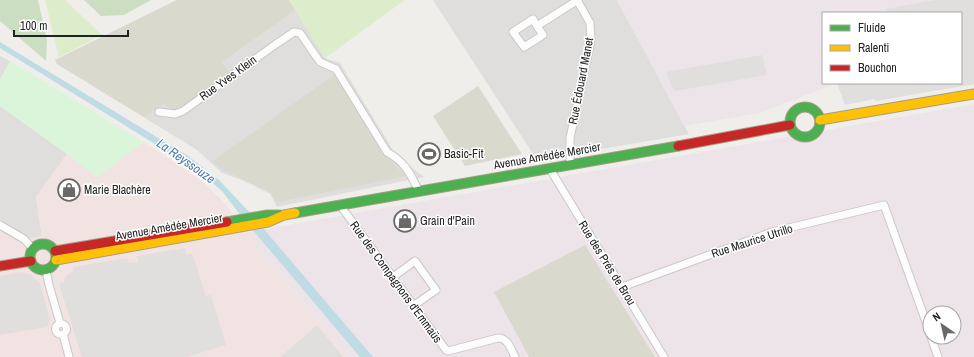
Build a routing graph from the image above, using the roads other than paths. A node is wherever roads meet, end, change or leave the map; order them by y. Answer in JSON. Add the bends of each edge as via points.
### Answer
{"nodes":[{"id":1,"x":578,"y":0,"type":"edge"},
{"id":2,"x":537,"y":26,"type":"dead end"},
{"id":3,"x":974,"y":94,"type":"edge"},
{"id":4,"x":158,"y":112,"type":"dead end"},
{"id":5,"x":820,"y":120,"type":"junction"},
{"id":6,"x":790,"y":125,"type":"junction"},
{"id":7,"x":570,"y":165,"type":"junction"},
{"id":8,"x":550,"y":169,"type":"junction"},
{"id":9,"x":418,"y":191,"type":"junction"},
{"id":10,"x":340,"y":205,"type":"junction"},
{"id":11,"x":284,"y":215,"type":"junction"},
{"id":12,"x":243,"y":223,"type":"junction"},
{"id":13,"x":0,"y":225,"type":"edge"},
{"id":14,"x":33,"y":249,"type":"junction"},
{"id":15,"x":56,"y":256,"type":"junction"},
{"id":16,"x":30,"y":261,"type":"junction"},
{"id":17,"x":0,"y":266,"type":"edge"},
{"id":18,"x":46,"y":270,"type":"junction"},
{"id":19,"x":393,"y":277,"type":"junction"},
{"id":20,"x":622,"y":287,"type":"junction"},
{"id":21,"x":413,"y":306,"type":"junction"},
{"id":22,"x":922,"y":311,"type":"edge"},
{"id":23,"x":934,"y":345,"type":"edge"},
{"id":24,"x":69,"y":357,"type":"edge"},
{"id":25,"x":515,"y":357,"type":"edge"},
{"id":26,"x":664,"y":357,"type":"edge"},
{"id":27,"x":938,"y":357,"type":"edge"}],
"edges":[{"from":1,"to":2,"type":"street"},
{"from":1,"to":7,"type":"street","name":"Rue Édouard Manet","via":[[590,23],[591,40],[570,138]]},
{"from":3,"to":5,"type":"main road"},
{"from":4,"to":9,"type":"street","name":"Rue Yves Klein","via":[[175,114],[183,111],[294,32],[300,33],[320,62],[336,69],[387,152],[399,159],[408,170]]},
{"from":5,"to":6,"type":"main road","via":[[818,129],[810,136],[795,133]]},
{"from":5,"to":6,"type":"main road","via":[[814,110],[803,107],[793,113]]},
{"from":6,"to":7,"type":"main road","name":"Avenue Amédée Mercier"},
{"from":7,"to":8,"type":"main road","name":"Avenue Amédée Mercier"},
{"from":8,"to":9,"type":"main road","name":"Avenue Amédée Mercier"},
{"from":8,"to":20,"type":"street","name":"Rue des Prés de Brou"},
{"from":9,"to":10,"type":"main road","name":"Avenue Amédée Mercier"},
{"from":10,"to":11,"type":"main road","name":"Avenue Amédée Mercier"},
{"from":10,"to":19,"type":"street","name":"Rue des Compagnons d'Emmaüs"},
{"from":11,"to":12,"type":"main road","name":"Avenue Amédée Mercier","via":[[268,222]]},
{"from":11,"to":12,"type":"main road","name":"Avenue Amédée Mercier","via":[[254,217]]},
{"from":12,"to":15,"type":"main road","name":"Avenue Amédée Mercier"},
{"from":13,"to":14,"type":"street","via":[[24,239]]},
{"from":14,"to":15,"type":"main road","via":[[44,244],[52,248]]},
{"from":14,"to":16,"type":"main road"},
{"from":15,"to":18,"type":"main road","via":[[53,266]]},
{"from":16,"to":17,"type":"main road"},
{"from":16,"to":18,"type":"main road","via":[[38,270]]},
{"from":18,"to":24,"type":"street","via":[[60,323],[55,330],[63,334]]},
{"from":19,"to":21,"type":"street","name":"Rue des Compagnons d'Emmaüs"},
{"from":19,"to":21,"type":"street","via":[[415,261],[436,290]]},
{"from":20,"to":22,"type":"street","name":"Rue Maurice Utrillo","via":[[772,232],[884,205]]},
{"from":20,"to":26,"type":"street","name":"Rue des Prés de Brou"},
{"from":21,"to":25,"type":"street","name":"Rue des Compagnons d'Emmaüs","via":[[446,350],[503,338]]},
{"from":23,"to":27,"type":"street"}]}
